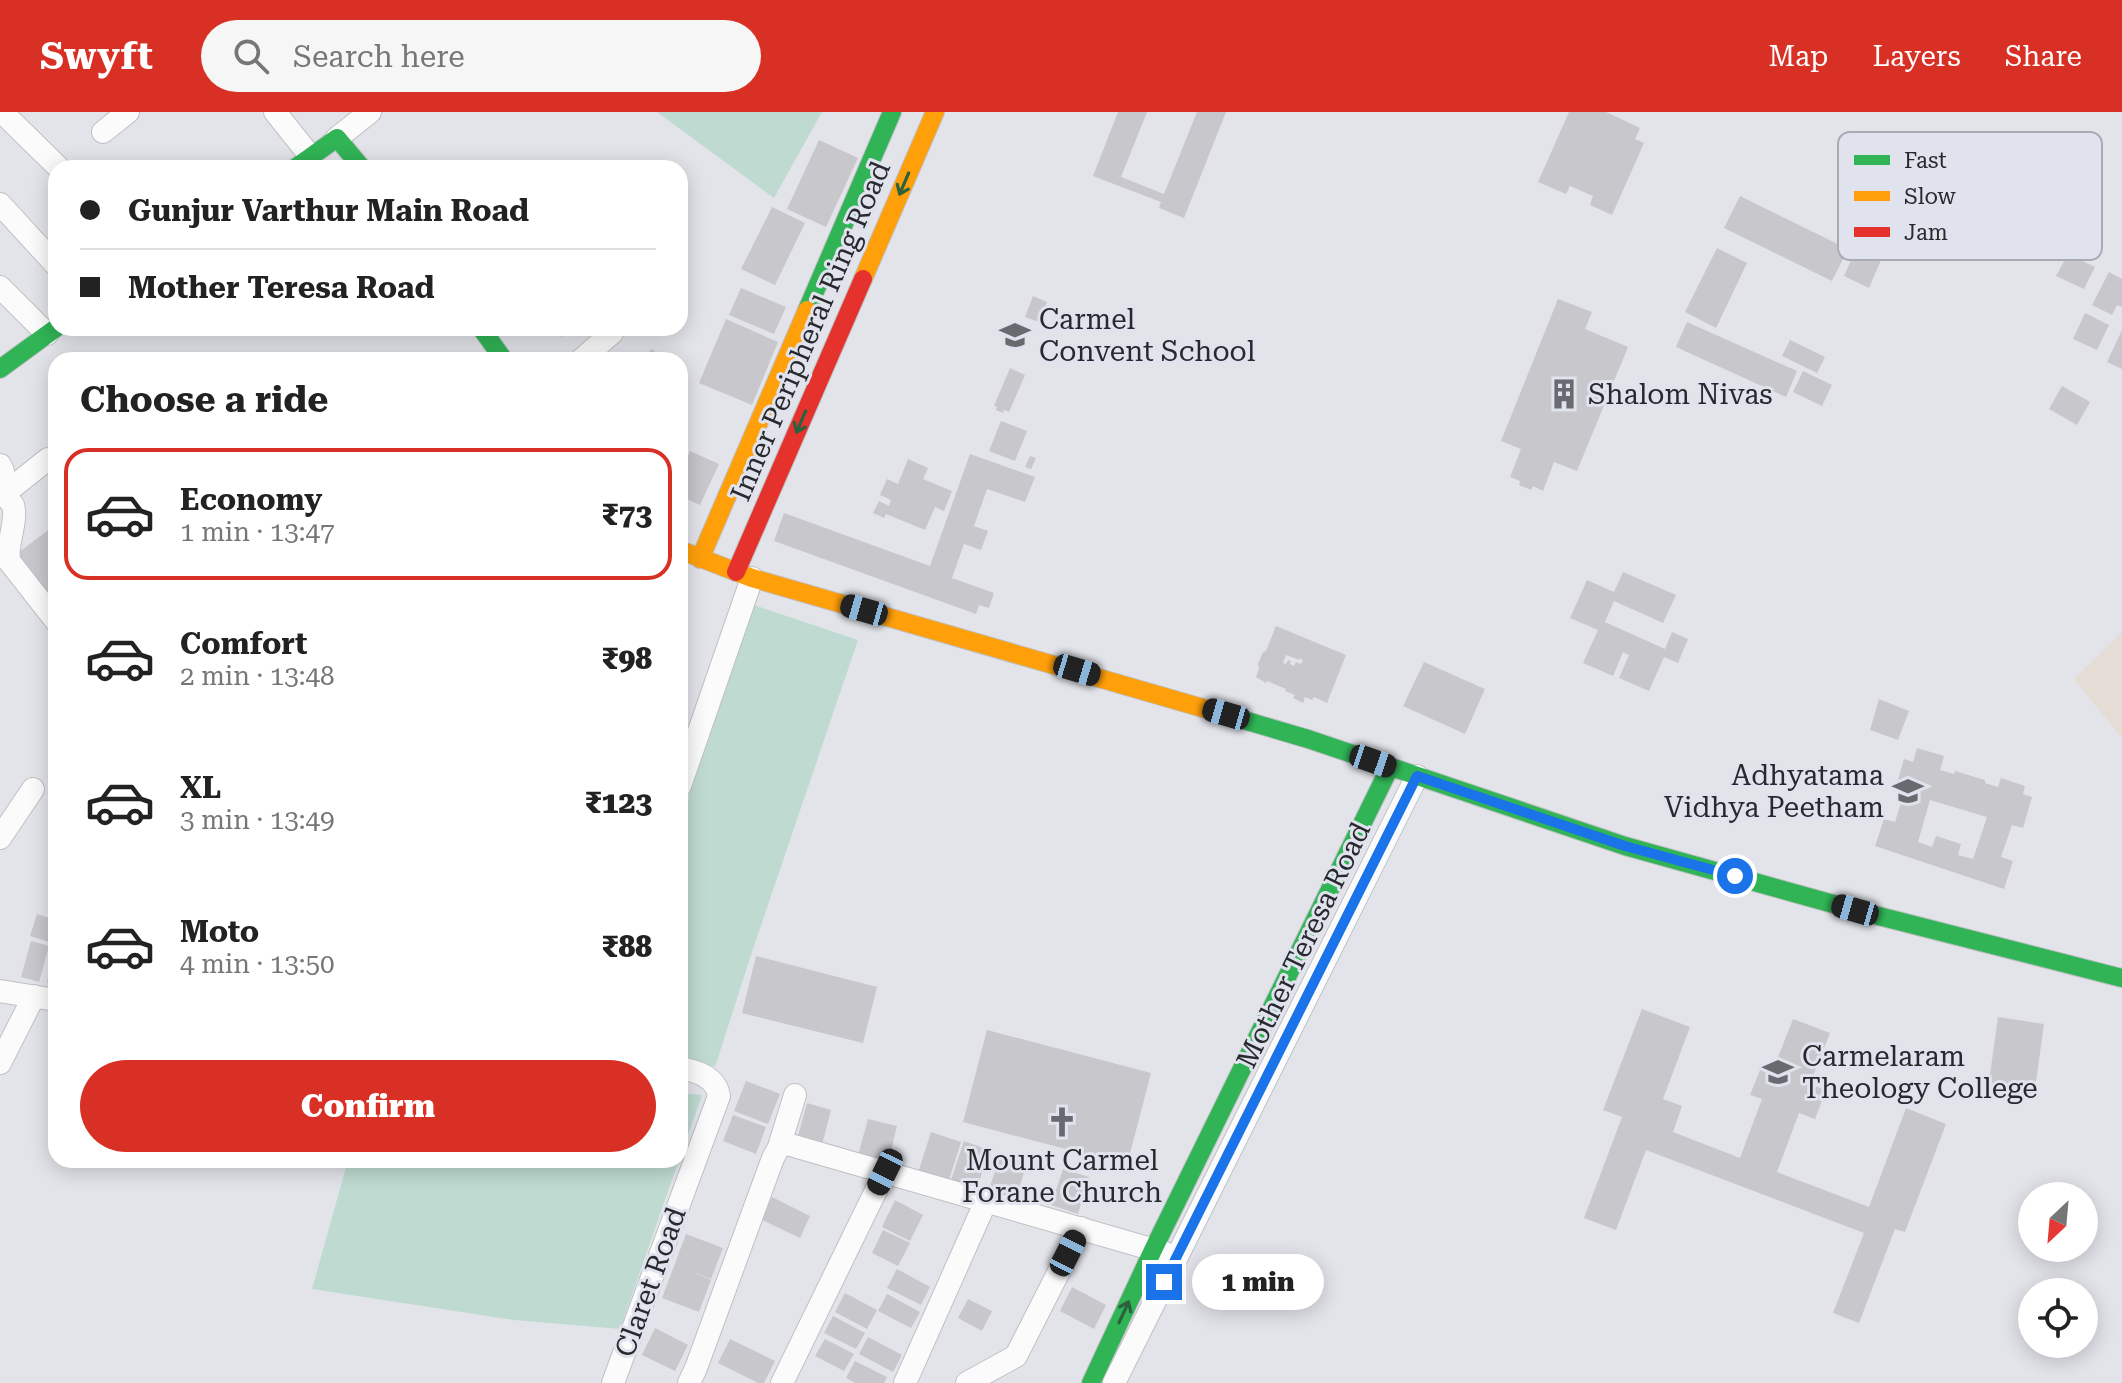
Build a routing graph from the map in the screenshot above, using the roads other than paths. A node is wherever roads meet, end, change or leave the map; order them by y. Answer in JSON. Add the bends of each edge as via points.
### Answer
{"nodes":[{"id":1,"x":2,"y":112,"type":"edge"},
{"id":2,"x":128,"y":112,"type":"edge"},
{"id":3,"x":275,"y":112,"type":"edge"},
{"id":4,"x":370,"y":112,"type":"edge"},
{"id":5,"x":892,"y":112,"type":"edge"},
{"id":6,"x":935,"y":112,"type":"edge"},
{"id":7,"x":103,"y":132,"type":"dead end"},
{"id":8,"x":337,"y":138,"type":"junction"},
{"id":9,"x":51,"y":160,"type":"edge"},
{"id":10,"x":301,"y":160,"type":"edge"},
{"id":11,"x":307,"y":160,"type":"edge"},
{"id":12,"x":355,"y":160,"type":"edge"},
{"id":13,"x":0,"y":204,"type":"edge"},
{"id":14,"x":48,"y":256,"type":"edge"},
{"id":15,"x":0,"y":287,"type":"edge"},
{"id":16,"x":48,"y":328,"type":"edge"},
{"id":17,"x":48,"y":334,"type":"edge"},
{"id":18,"x":609,"y":336,"type":"edge"},
{"id":19,"x":590,"y":352,"type":"edge"},
{"id":20,"x":0,"y":369,"type":"edge"},
{"id":21,"x":48,"y":459,"type":"edge"},
{"id":22,"x":0,"y":465,"type":"edge"},
{"id":23,"x":1,"y":485,"type":"edge"},
{"id":24,"x":688,"y":554,"type":"edge"},
{"id":25,"x":700,"y":559,"type":"junction"},
{"id":26,"x":744,"y":575,"type":"junction"},
{"id":27,"x":48,"y":611,"type":"edge"},
{"id":28,"x":688,"y":760,"type":"edge"},
{"id":29,"x":1390,"y":767,"type":"junction"},
{"id":30,"x":1417,"y":776,"type":"junction"},
{"id":31,"x":33,"y":789,"type":"dead end"},
{"id":32,"x":0,"y":838,"type":"edge"},
{"id":33,"x":2122,"y":978,"type":"edge"},
{"id":34,"x":0,"y":991,"type":"edge"},
{"id":35,"x":45,"y":998,"type":"edge"},
{"id":36,"x":0,"y":1063,"type":"edge"},
{"id":37,"x":688,"y":1070,"type":"edge"},
{"id":38,"x":795,"y":1095,"type":"dead end"},
{"id":39,"x":779,"y":1147,"type":"junction"},
{"id":40,"x":885,"y":1172,"type":"junction"},
{"id":41,"x":986,"y":1201,"type":"junction"},
{"id":42,"x":1081,"y":1228,"type":"junction"},
{"id":43,"x":1153,"y":1250,"type":"junction"},
{"id":44,"x":1176,"y":1257,"type":"junction"},
{"id":45,"x":613,"y":1383,"type":"edge"},
{"id":46,"x":689,"y":1383,"type":"edge"},
{"id":47,"x":782,"y":1383,"type":"edge"},
{"id":48,"x":905,"y":1383,"type":"edge"},
{"id":49,"x":967,"y":1383,"type":"edge"},
{"id":50,"x":1091,"y":1383,"type":"edge"},
{"id":51,"x":1114,"y":1383,"type":"edge"}],
"edges":[{"from":1,"to":9,"type":"street"},
{"from":2,"to":7,"type":"street"},
{"from":3,"to":10,"type":"street"},
{"from":4,"to":8,"type":"street"},
{"from":5,"to":25,"type":"main road","name":"Inner Peripheral Ring Road"},
{"from":6,"to":26,"type":"main road","name":"Inner Peripheral Ring Road","one_way":true},
{"from":8,"to":11,"type":"main road"},
{"from":8,"to":12,"type":"main road"},
{"from":13,"to":14,"type":"street"},
{"from":15,"to":16,"type":"street"},
{"from":17,"to":20,"type":"main road"},
{"from":18,"to":19,"type":"street"},
{"from":21,"to":23,"type":"street"},
{"from":22,"to":23,"type":"street"},
{"from":23,"to":27,"type":"street","via":[[13,504],[9,561]]},
{"from":24,"to":25,"type":"main road"},
{"from":25,"to":26,"type":"main road"},
{"from":26,"to":28,"type":"street"},
{"from":26,"to":29,"type":"main road"},
{"from":29,"to":30,"type":"main road"},
{"from":29,"to":43,"type":"main road","name":"Mother Teresa Road"},
{"from":30,"to":33,"type":"main road","via":[[1625,846]]},
{"from":30,"to":44,"type":"street","name":"Mother Teresa Road"},
{"from":31,"to":32,"type":"street"},
{"from":34,"to":35,"type":"street"},
{"from":35,"to":36,"type":"street"},
{"from":37,"to":45,"type":"street","name":"Claret Road","via":[[709,1078],[719,1096]]},
{"from":38,"to":39,"type":"street"},
{"from":39,"to":40,"type":"street","via":[[787,1144]]},
{"from":39,"to":46,"type":"street"},
{"from":40,"to":41,"type":"street"},
{"from":40,"to":47,"type":"street"},
{"from":41,"to":42,"type":"street"},
{"from":41,"to":48,"type":"street"},
{"from":42,"to":43,"type":"street"},
{"from":42,"to":49,"type":"street","via":[[1016,1356]]},
{"from":43,"to":44,"type":"street"},
{"from":50,"to":43,"type":"main road","name":"Mother Teresa Road","one_way":true},
{"from":44,"to":51,"type":"street","name":"Mother Teresa Road"}]}
